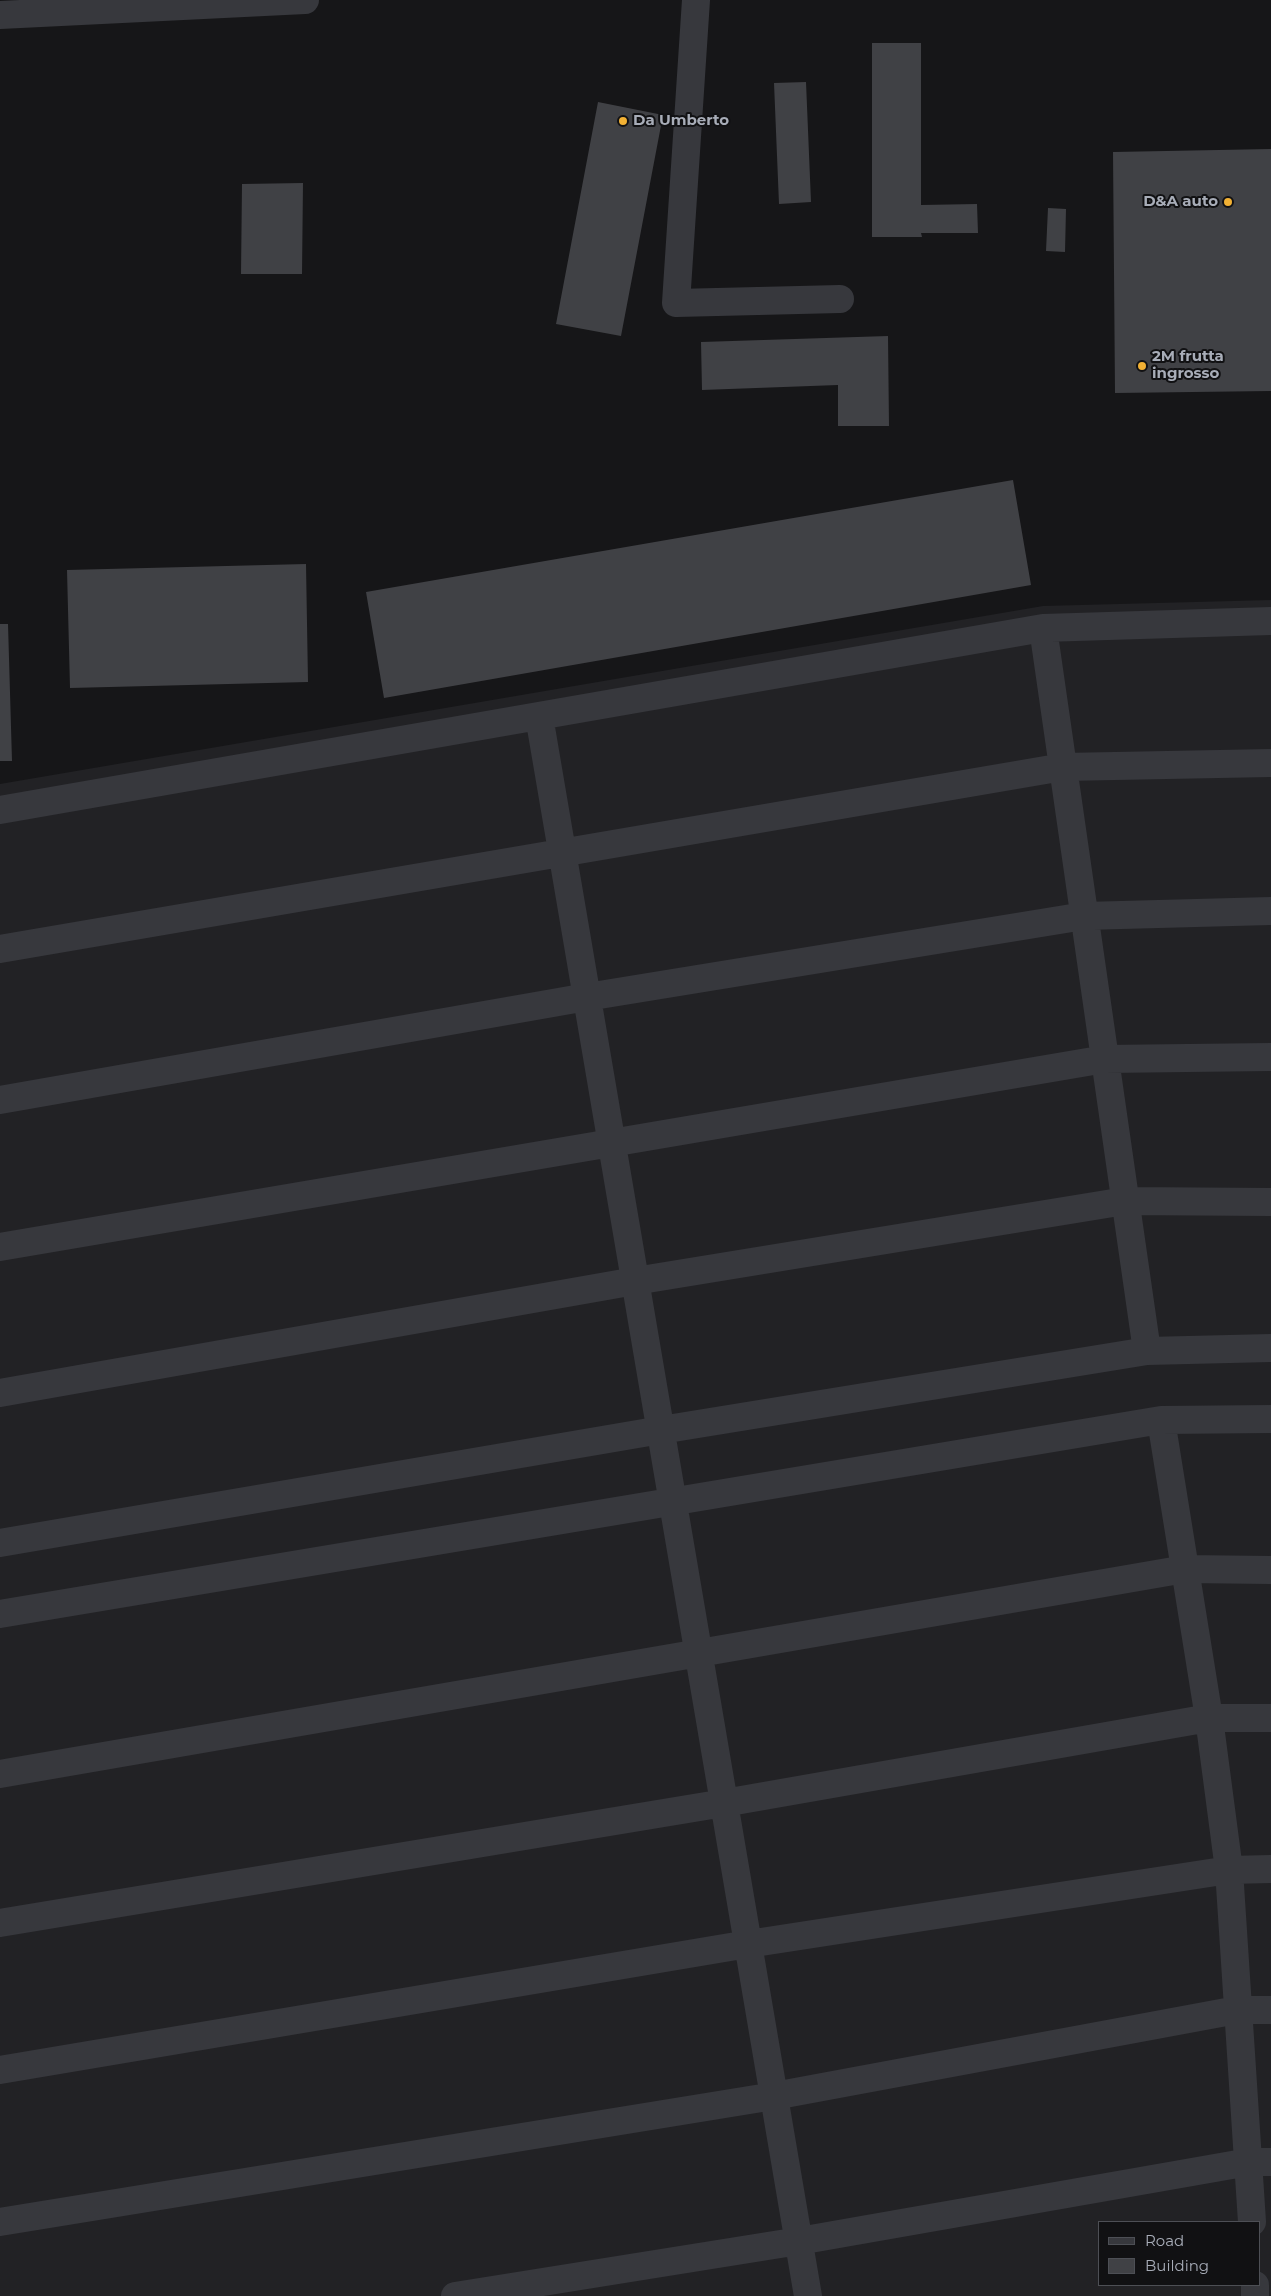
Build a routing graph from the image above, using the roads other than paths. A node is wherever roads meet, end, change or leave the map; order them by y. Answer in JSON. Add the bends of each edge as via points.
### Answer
{"nodes":[{"id":1,"x":305,"y":0,"type":"edge"},
{"id":2,"x":696,"y":0,"type":"edge"},
{"id":3,"x":0,"y":15,"type":"edge"},
{"id":4,"x":840,"y":299,"type":"dead end"},
{"id":5,"x":1271,"y":621,"type":"edge"},
{"id":6,"x":1043,"y":628,"type":"junction"},
{"id":7,"x":539,"y":716,"type":"junction"},
{"id":8,"x":1271,"y":763,"type":"edge"},
{"id":9,"x":1063,"y":767,"type":"junction"},
{"id":10,"x":0,"y":810,"type":"edge"},
{"id":11,"x":562,"y":852,"type":"junction"},
{"id":12,"x":1271,"y":911,"type":"edge"},
{"id":13,"x":1084,"y":916,"type":"junction"},
{"id":14,"x":0,"y":949,"type":"edge"},
{"id":15,"x":587,"y":996,"type":"junction"},
{"id":16,"x":1271,"y":1057,"type":"edge"},
{"id":17,"x":1105,"y":1059,"type":"junction"},
{"id":18,"x":0,"y":1100,"type":"edge"},
{"id":19,"x":612,"y":1144,"type":"junction"},
{"id":20,"x":1125,"y":1201,"type":"junction"},
{"id":21,"x":1271,"y":1202,"type":"edge"},
{"id":22,"x":0,"y":1247,"type":"edge"},
{"id":23,"x":635,"y":1281,"type":"junction"},
{"id":24,"x":1271,"y":1348,"type":"edge"},
{"id":25,"x":1147,"y":1351,"type":"junction"},
{"id":26,"x":0,"y":1393,"type":"edge"},
{"id":27,"x":1271,"y":1419,"type":"edge"},
{"id":28,"x":1161,"y":1420,"type":"junction"},
{"id":29,"x":662,"y":1440,"type":"junction"},
{"id":30,"x":671,"y":1492,"type":"junction"},
{"id":31,"x":0,"y":1543,"type":"edge"},
{"id":32,"x":1185,"y":1569,"type":"junction"},
{"id":33,"x":1271,"y":1570,"type":"edge"},
{"id":34,"x":0,"y":1614,"type":"edge"},
{"id":35,"x":698,"y":1654,"type":"junction"},
{"id":36,"x":1209,"y":1718,"type":"junction"},
{"id":37,"x":1271,"y":1718,"type":"edge"},
{"id":38,"x":0,"y":1774,"type":"edge"},
{"id":39,"x":724,"y":1803,"type":"junction"},
{"id":40,"x":1271,"y":1869,"type":"edge"},
{"id":41,"x":1229,"y":1870,"type":"junction"},
{"id":42,"x":0,"y":1923,"type":"edge"},
{"id":43,"x":748,"y":1944,"type":"junction"},
{"id":44,"x":1237,"y":2010,"type":"junction"},
{"id":45,"x":1271,"y":2010,"type":"edge"},
{"id":46,"x":0,"y":2070,"type":"edge"},
{"id":47,"x":774,"y":2096,"type":"junction"},
{"id":48,"x":1260,"y":2162,"type":"edge"},
{"id":49,"x":1252,"y":2221,"type":"edge"},
{"id":50,"x":0,"y":2222,"type":"edge"},
{"id":51,"x":798,"y":2241,"type":"junction"},
{"id":52,"x":455,"y":2296,"type":"edge"},
{"id":53,"x":808,"y":2296,"type":"edge"}],
"edges":[{"from":1,"to":3,"type":"street"},
{"from":2,"to":4,"type":"street","via":[[676,303]]},
{"from":5,"to":6,"type":"street"},
{"from":6,"to":7,"type":"street"},
{"from":6,"to":9,"type":"street"},
{"from":7,"to":10,"type":"street"},
{"from":7,"to":11,"type":"street"},
{"from":8,"to":9,"type":"street"},
{"from":9,"to":11,"type":"street"},
{"from":9,"to":13,"type":"street"},
{"from":11,"to":14,"type":"street"},
{"from":11,"to":15,"type":"street"},
{"from":12,"to":13,"type":"street"},
{"from":13,"to":15,"type":"street"},
{"from":13,"to":17,"type":"street"},
{"from":15,"to":18,"type":"street"},
{"from":15,"to":19,"type":"street"},
{"from":16,"to":17,"type":"street"},
{"from":17,"to":19,"type":"street"},
{"from":17,"to":20,"type":"street"},
{"from":19,"to":22,"type":"street"},
{"from":19,"to":23,"type":"street"},
{"from":20,"to":21,"type":"street"},
{"from":20,"to":23,"type":"street"},
{"from":20,"to":25,"type":"street"},
{"from":23,"to":26,"type":"street"},
{"from":23,"to":29,"type":"street"},
{"from":24,"to":25,"type":"street"},
{"from":25,"to":29,"type":"street"},
{"from":27,"to":28,"type":"street"},
{"from":28,"to":30,"type":"street"},
{"from":28,"to":32,"type":"street"},
{"from":29,"to":30,"type":"street"},
{"from":29,"to":31,"type":"street"},
{"from":30,"to":34,"type":"street"},
{"from":30,"to":35,"type":"street"},
{"from":32,"to":33,"type":"street"},
{"from":32,"to":35,"type":"street"},
{"from":32,"to":36,"type":"street"},
{"from":35,"to":38,"type":"street"},
{"from":35,"to":39,"type":"street"},
{"from":36,"to":37,"type":"street"},
{"from":36,"to":39,"type":"street"},
{"from":36,"to":41,"type":"street"},
{"from":39,"to":42,"type":"street"},
{"from":39,"to":43,"type":"street"},
{"from":40,"to":41,"type":"street"},
{"from":41,"to":43,"type":"street"},
{"from":41,"to":44,"type":"street"},
{"from":43,"to":46,"type":"street"},
{"from":43,"to":47,"type":"street"},
{"from":44,"to":45,"type":"street"},
{"from":44,"to":47,"type":"street"},
{"from":44,"to":48,"type":"street"},
{"from":47,"to":50,"type":"street"},
{"from":47,"to":51,"type":"street"},
{"from":48,"to":49,"type":"street"},
{"from":48,"to":51,"type":"street"},
{"from":51,"to":52,"type":"street"},
{"from":51,"to":53,"type":"street"}]}
